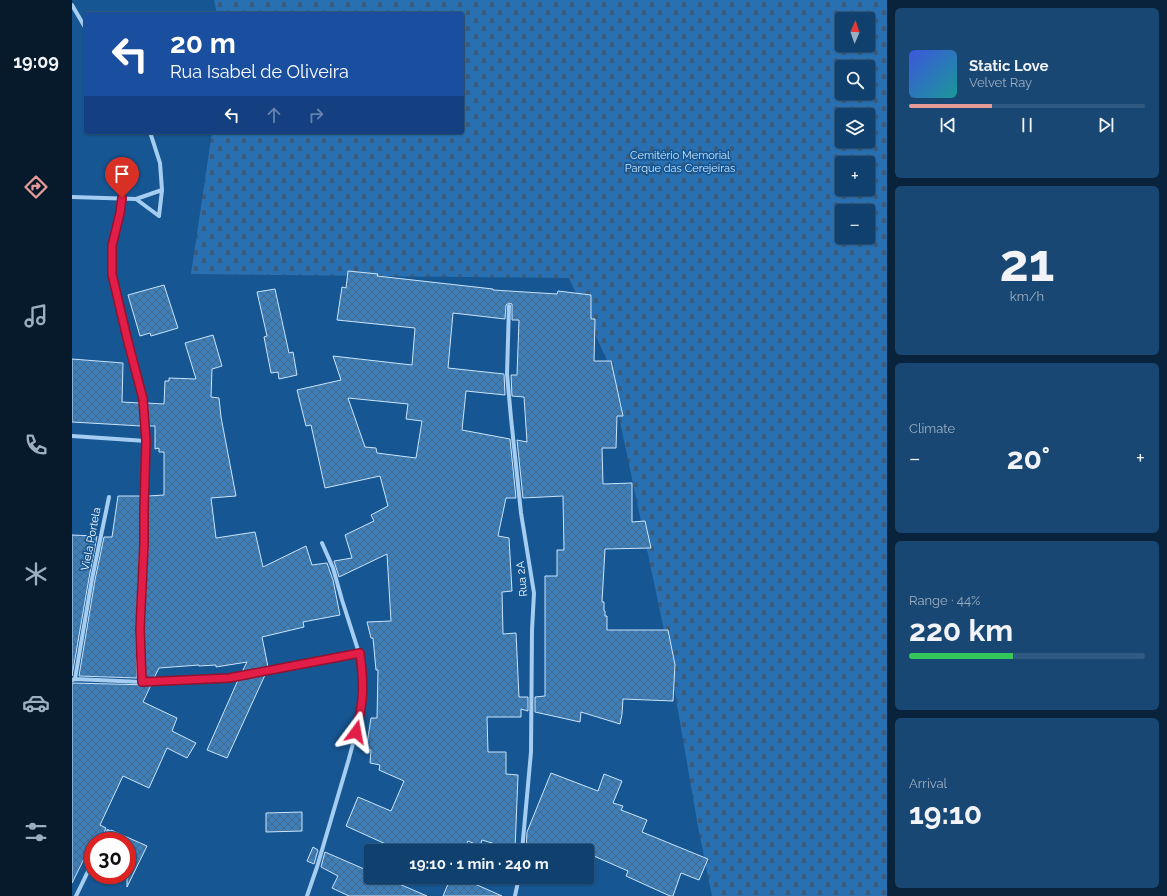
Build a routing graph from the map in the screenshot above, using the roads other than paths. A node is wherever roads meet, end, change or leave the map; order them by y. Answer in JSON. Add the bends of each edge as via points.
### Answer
{"nodes":[{"id":1,"x":72,"y":4,"type":"edge"},
{"id":2,"x":84,"y":25,"type":"edge"},
{"id":3,"x":151,"y":134,"type":"edge"},
{"id":4,"x":162,"y":190,"type":"junction"},
{"id":5,"x":72,"y":197,"type":"edge"},
{"id":6,"x":122,"y":198,"type":"junction"},
{"id":7,"x":136,"y":199,"type":"junction"},
{"id":8,"x":509,"y":306,"type":"dead end"},
{"id":9,"x":72,"y":436,"type":"edge"},
{"id":10,"x":146,"y":441,"type":"junction"},
{"id":11,"x":109,"y":496,"type":"dead end"},
{"id":12,"x":322,"y":543,"type":"dead end"},
{"id":13,"x":360,"y":653,"type":"junction"},
{"id":14,"x":74,"y":680,"type":"edge"},
{"id":15,"x":142,"y":682,"type":"junction"},
{"id":16,"x":523,"y":844,"type":"edge"},
{"id":17,"x":84,"y":880,"type":"edge"},
{"id":18,"x":518,"y":884,"type":"edge"},
{"id":19,"x":76,"y":896,"type":"edge"},
{"id":20,"x":307,"y":896,"type":"edge"},
{"id":21,"x":515,"y":896,"type":"edge"}],
"edges":[{"from":1,"to":2,"type":"street"},
{"from":3,"to":4,"type":"street","via":[[160,163]]},
{"from":4,"to":7,"type":"street"},
{"from":4,"to":7,"type":"street","via":[[159,216]]},
{"from":5,"to":6,"type":"street"},
{"from":6,"to":7,"type":"street"},
{"from":6,"to":10,"type":"street","via":[[112,246],[112,274],[143,399]]},
{"from":8,"to":16,"type":"street","name":"Rua 2A","via":[[507,374],[521,513],[534,593],[531,752]]},
{"from":9,"to":10,"type":"street"},
{"from":10,"to":15,"type":"street","via":[[140,629]]},
{"from":11,"to":14,"type":"street","name":"Viela Portela"},
{"from":12,"to":13,"type":"street","via":[[333,568]]},
{"from":13,"to":15,"type":"street","via":[[229,678]]},
{"from":13,"to":20,"type":"street","via":[[363,680],[360,718]]},
{"from":14,"to":15,"type":"street"},
{"from":17,"to":19,"type":"street"},
{"from":18,"to":21,"type":"street"}]}
